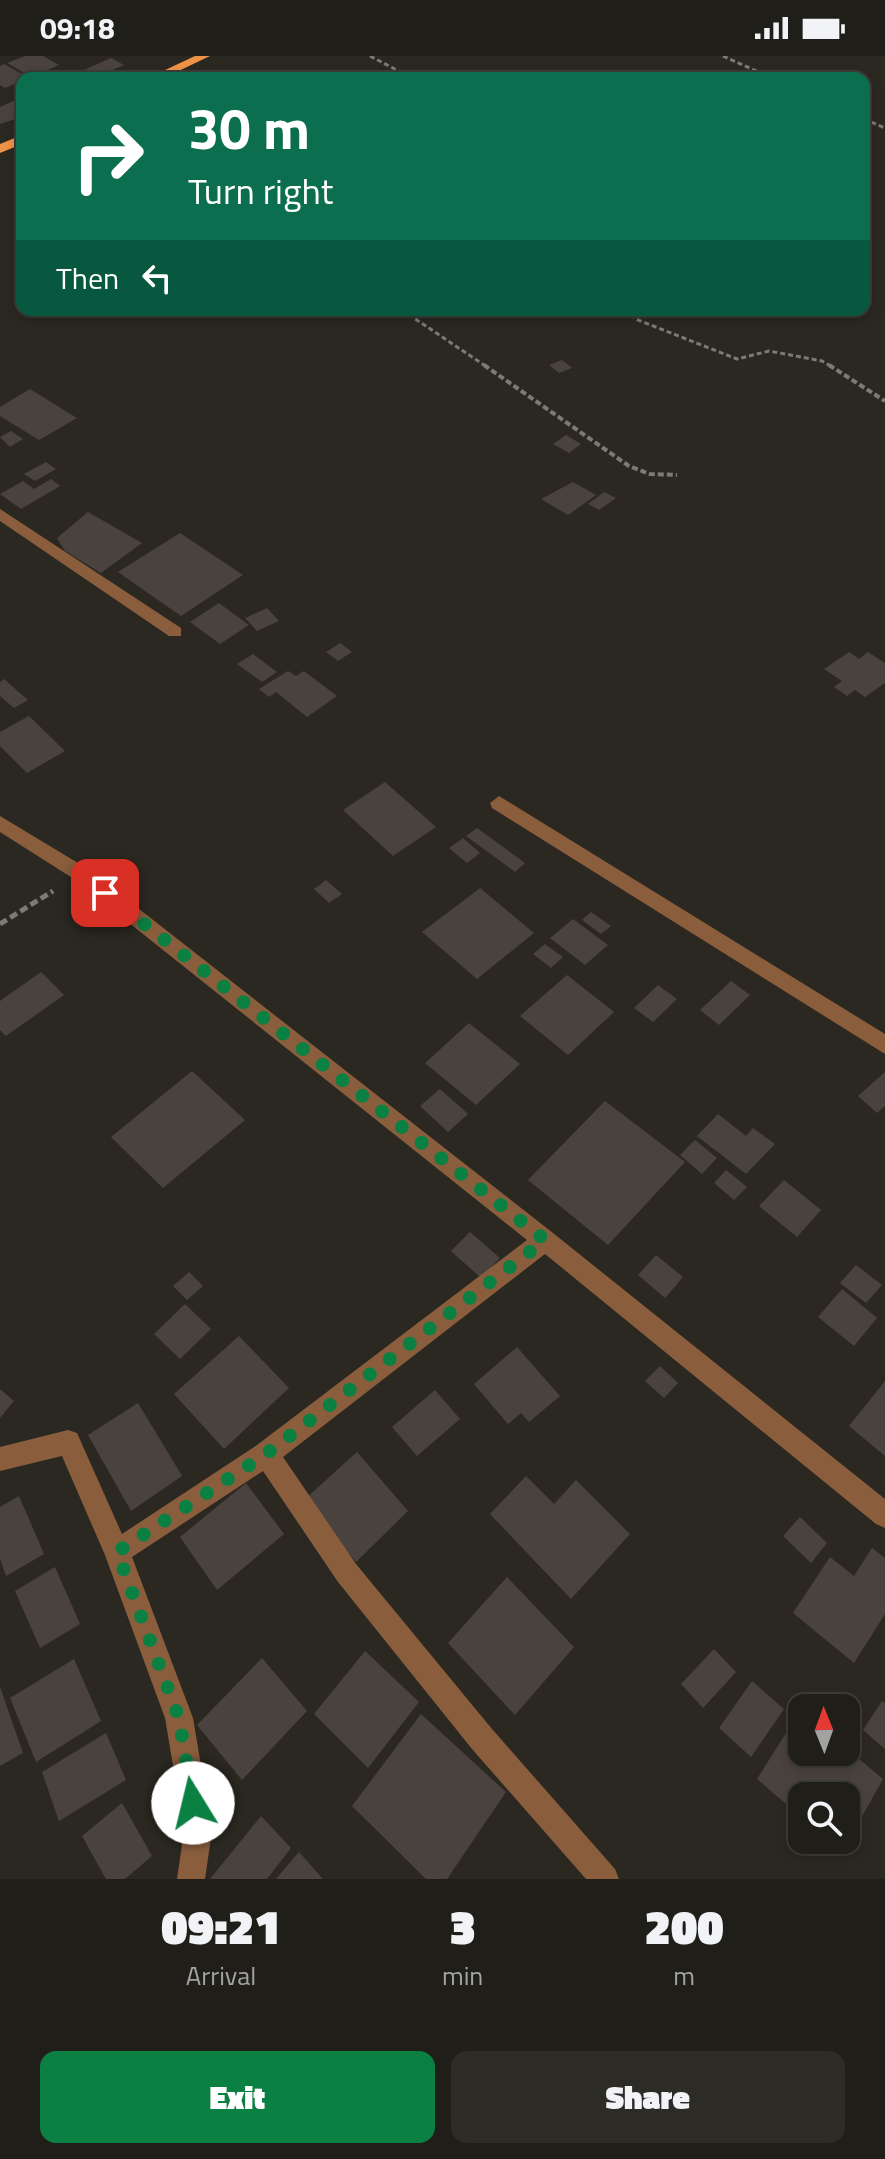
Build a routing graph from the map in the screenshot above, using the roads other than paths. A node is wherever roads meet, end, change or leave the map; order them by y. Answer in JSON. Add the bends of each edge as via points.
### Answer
{"nodes":[{"id":1,"x":204,"y":56,"type":"edge"},
{"id":2,"x":168,"y":72,"type":"edge"},
{"id":3,"x":0,"y":514,"type":"edge"},
{"id":4,"x":175,"y":632,"type":"dead end"},
{"id":5,"x":499,"y":803,"type":"dead end"},
{"id":6,"x":0,"y":823,"type":"edge"},
{"id":7,"x":885,"y":1045,"type":"edge"},
{"id":8,"x":545,"y":1240,"type":"junction"},
{"id":9,"x":266,"y":1454,"type":"junction"},
{"id":10,"x":0,"y":1459,"type":"edge"},
{"id":11,"x":885,"y":1515,"type":"edge"},
{"id":12,"x":117,"y":1552,"type":"junction"},
{"id":13,"x":191,"y":1879,"type":"edge"},
{"id":14,"x":605,"y":1879,"type":"edge"}],
"edges":[{"from":1,"to":2,"type":"main road"},
{"from":3,"to":4,"type":"street"},
{"from":5,"to":7,"type":"street"},
{"from":6,"to":8,"type":"street","via":[[81,874]]},
{"from":8,"to":9,"type":"street"},
{"from":8,"to":11,"type":"street"},
{"from":9,"to":12,"type":"street"},
{"from":9,"to":14,"type":"street","via":[[347,1573]]},
{"from":10,"to":12,"type":"street","via":[[68,1442]]},
{"from":12,"to":13,"type":"street","via":[[179,1718],[198,1831]]}]}
